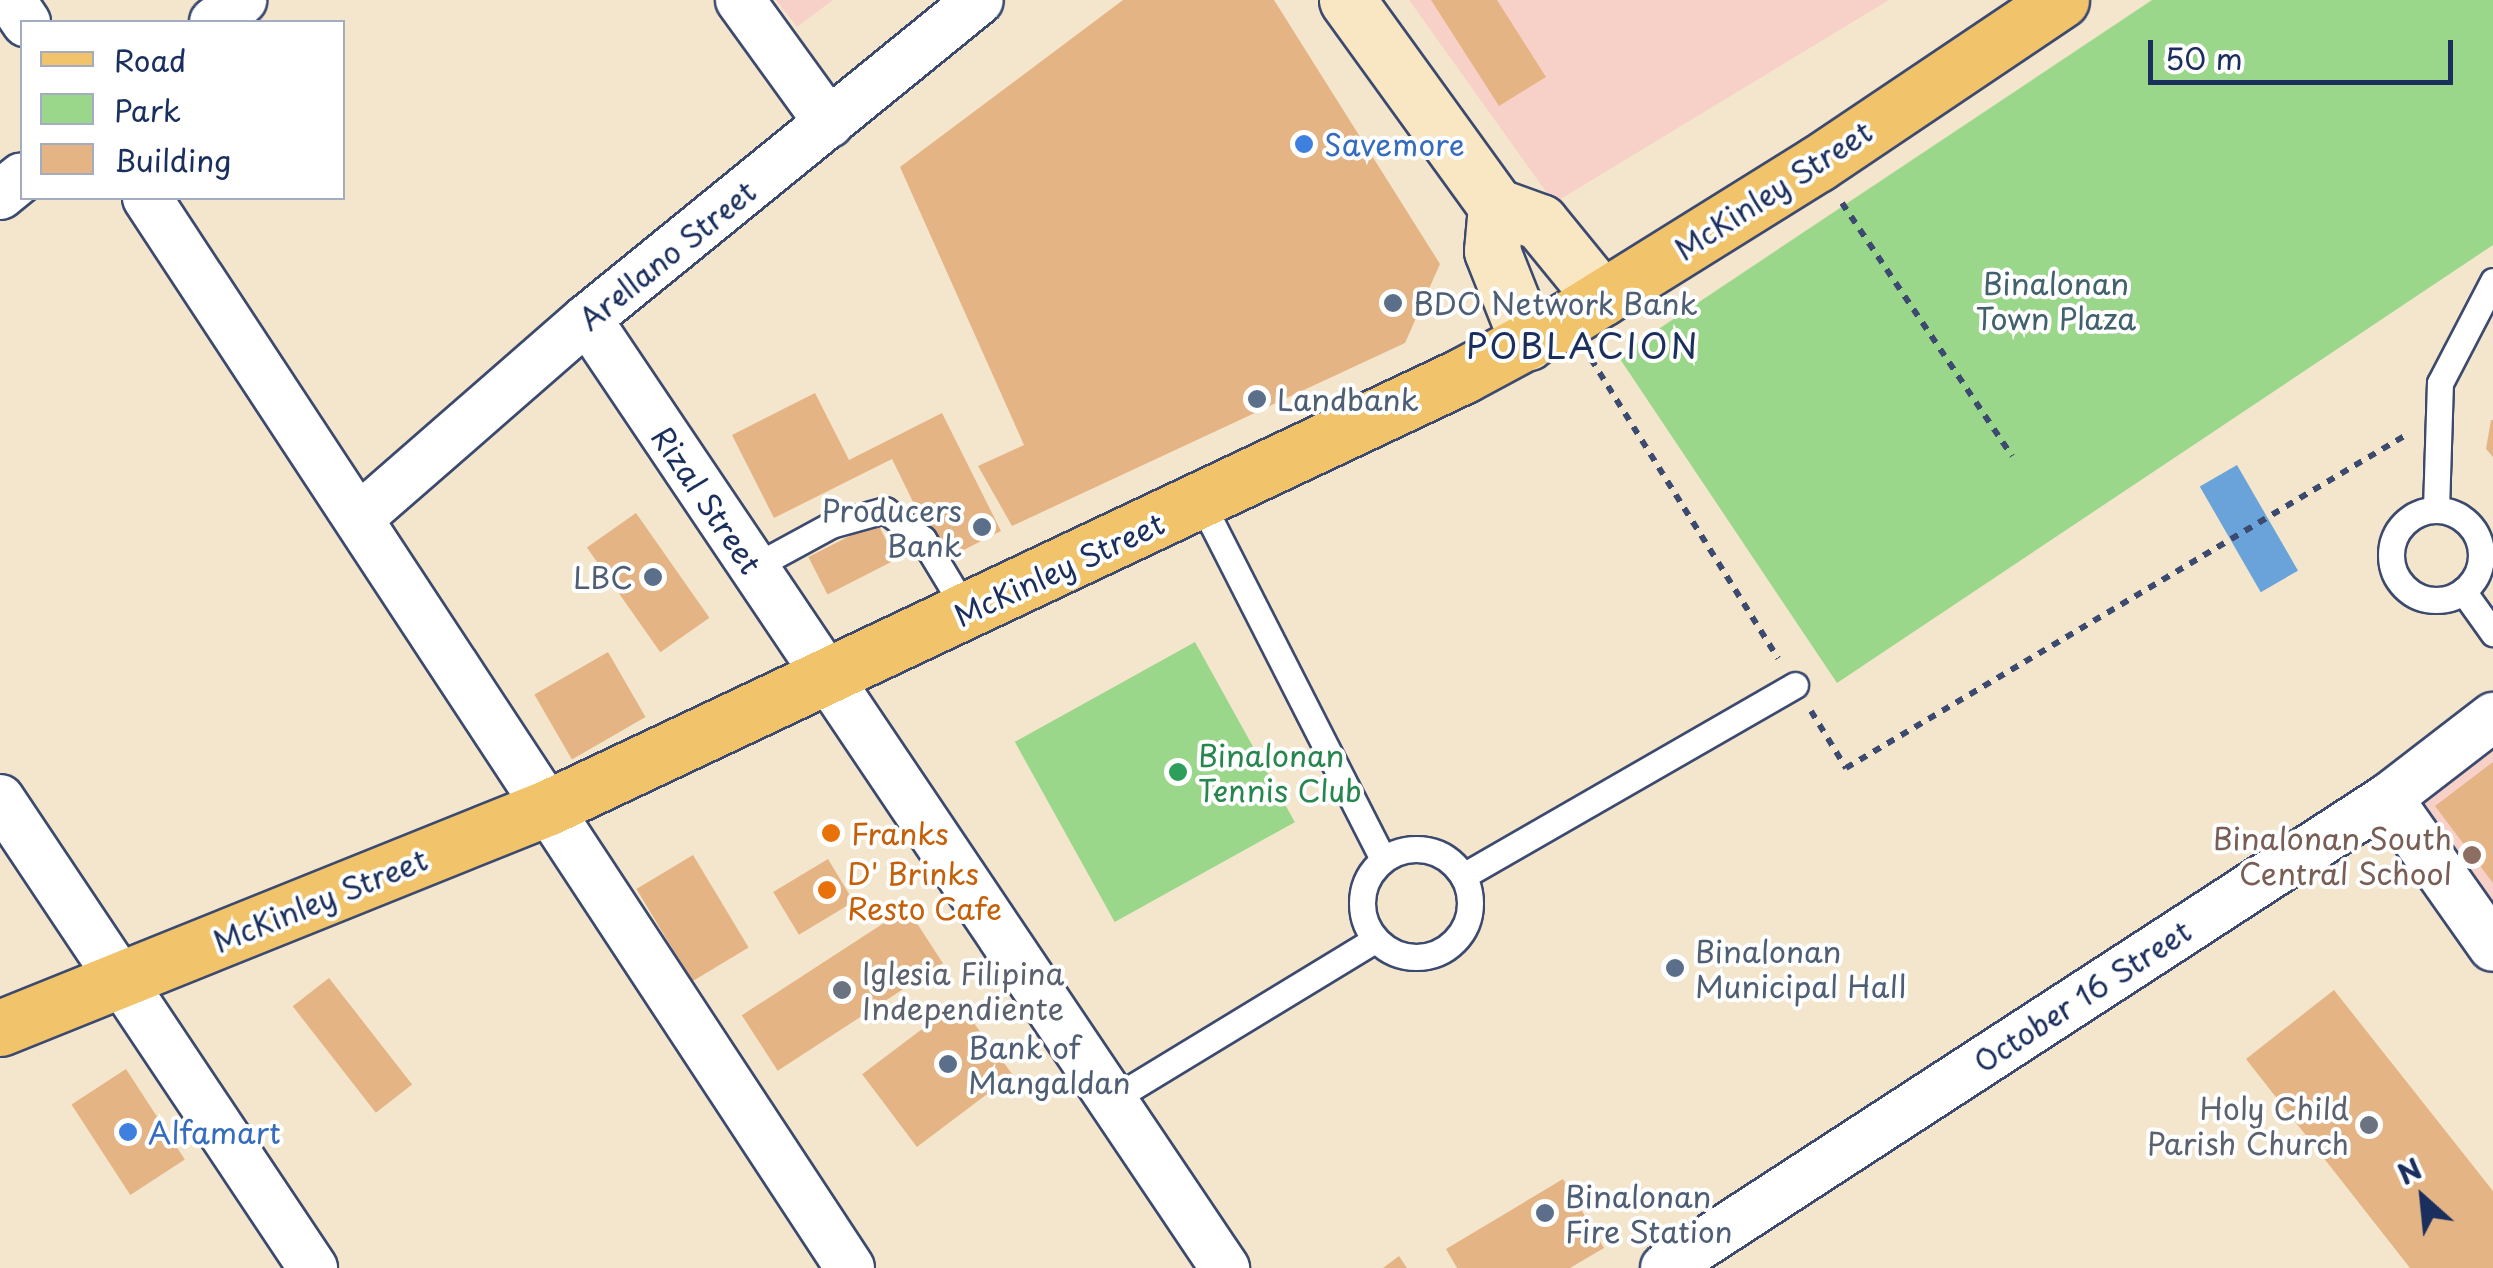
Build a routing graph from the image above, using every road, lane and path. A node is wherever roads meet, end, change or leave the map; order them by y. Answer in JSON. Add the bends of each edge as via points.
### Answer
{"nodes":[{"id":1,"x":242,"y":0,"type":"edge"},
{"id":2,"x":740,"y":0,"type":"edge"},
{"id":3,"x":979,"y":0,"type":"edge"},
{"id":4,"x":1347,"y":0,"type":"edge"},
{"id":5,"x":2061,"y":0,"type":"edge"},
{"id":6,"x":217,"y":20,"type":"edge"},
{"id":7,"x":829,"y":122,"type":"junction"},
{"id":8,"x":1817,"y":164,"type":"junction"},
{"id":9,"x":20,"y":178,"type":"edge"},
{"id":10,"x":0,"y":195,"type":"edge"},
{"id":11,"x":148,"y":200,"type":"edge"},
{"id":12,"x":1496,"y":206,"type":"junction"},
{"id":13,"x":2493,"y":282,"type":"edge"},
{"id":14,"x":588,"y":319,"type":"junction"},
{"id":15,"x":1565,"y":320,"type":"junction"},
{"id":16,"x":2434,"y":418,"type":"junction"},
{"id":17,"x":2012,"y":456,"type":"dead end"},
{"id":18,"x":1201,"y":502,"type":"junction"},
{"id":19,"x":2436,"y":509,"type":"junction"},
{"id":20,"x":360,"y":517,"type":"junction"},
{"id":21,"x":752,"y":568,"type":"junction"},
{"id":22,"x":2463,"y":591,"type":"junction"},
{"id":23,"x":967,"y":612,"type":"junction"},
{"id":24,"x":2493,"y":634,"type":"edge"},
{"id":25,"x":832,"y":676,"type":"junction"},
{"id":26,"x":1796,"y":685,"type":"junction"},
{"id":27,"x":2493,"y":717,"type":"edge"},
{"id":28,"x":2388,"y":798,"type":"junction"},
{"id":29,"x":0,"y":799,"type":"edge"},
{"id":30,"x":549,"y":807,"type":"junction"},
{"id":31,"x":1383,"y":858,"type":"junction"},
{"id":32,"x":1463,"y":876,"type":"junction"},
{"id":33,"x":1375,"y":940,"type":"junction"},
{"id":34,"x":2493,"y":947,"type":"edge"},
{"id":35,"x":118,"y":982,"type":"junction"},
{"id":36,"x":0,"y":1028,"type":"edge"},
{"id":37,"x":1113,"y":1099,"type":"junction"},
{"id":38,"x":314,"y":1268,"type":"edge"},
{"id":39,"x":850,"y":1268,"type":"edge"},
{"id":40,"x":1224,"y":1268,"type":"edge"},
{"id":41,"x":1665,"y":1268,"type":"edge"}],
"edges":[{"from":1,"to":6,"type":"street"},
{"from":2,"to":7,"type":"street"},
{"from":3,"to":7,"type":"street","name":"Arellano Street"},
{"from":4,"to":12,"type":"main road"},
{"from":5,"to":8,"type":"main road","name":"McKinley Street"},
{"from":7,"to":14,"type":"street","name":"Arellano Street"},
{"from":8,"to":15,"type":"main road","name":"McKinley Street"},
{"from":8,"to":17,"type":"path"},
{"from":9,"to":10,"type":"street"},
{"from":11,"to":20,"type":"street"},
{"from":12,"to":15,"type":"main road","via":[[1492,251]]},
{"from":12,"to":15,"type":"main road","via":[[1540,222]]},
{"from":13,"to":16,"type":"lane","via":[[2447,365]]},
{"from":14,"to":20,"type":"street","name":"Arellano Street"},
{"from":14,"to":21,"type":"street","name":"Rizal Street"},
{"from":15,"to":18,"type":"main road","name":"McKinley Street"},
{"from":15,"to":26,"type":"path"},
{"from":16,"to":19,"type":"lane"},
{"from":16,"to":26,"type":"path","via":[[1846,768]]},
{"from":18,"to":23,"type":"main road","name":"McKinley Street"},
{"from":18,"to":31,"type":"lane"},
{"from":19,"to":22,"type":"lane","via":[[2463,518],[2480,540],[2480,568]]},
{"from":19,"to":22,"type":"lane","via":[[2397,531],[2391,546],[2396,576],[2434,600]]},
{"from":20,"to":30,"type":"street"},
{"from":21,"to":23,"type":"lane","via":[[831,525],[886,510],[922,538]]},
{"from":21,"to":25,"type":"street","name":"Rizal Street"},
{"from":22,"to":24,"type":"lane"},
{"from":23,"to":25,"type":"main road","name":"McKinley Street"},
{"from":25,"to":30,"type":"main road","name":"McKinley Street"},
{"from":25,"to":37,"type":"street","name":"Rizal Street"},
{"from":26,"to":32,"type":"lane"},
{"from":27,"to":28,"type":"street","name":"October 16 Street"},
{"from":28,"to":34,"type":"street"},
{"from":28,"to":41,"type":"street","name":"October 16 Street"},
{"from":29,"to":35,"type":"street"},
{"from":30,"to":35,"type":"main road","name":"McKinley Street"},
{"from":30,"to":39,"type":"street"},
{"from":31,"to":32,"type":"lane","via":[[1427,849]]},
{"from":31,"to":33,"type":"lane","via":[[1361,898]]},
{"from":32,"to":33,"type":"lane","via":[[1468,920],[1438,953],[1394,954]]},
{"from":33,"to":37,"type":"lane"},
{"from":35,"to":36,"type":"main road","name":"McKinley Street"},
{"from":35,"to":38,"type":"street"},
{"from":37,"to":40,"type":"street","name":"Rizal Street"}]}
